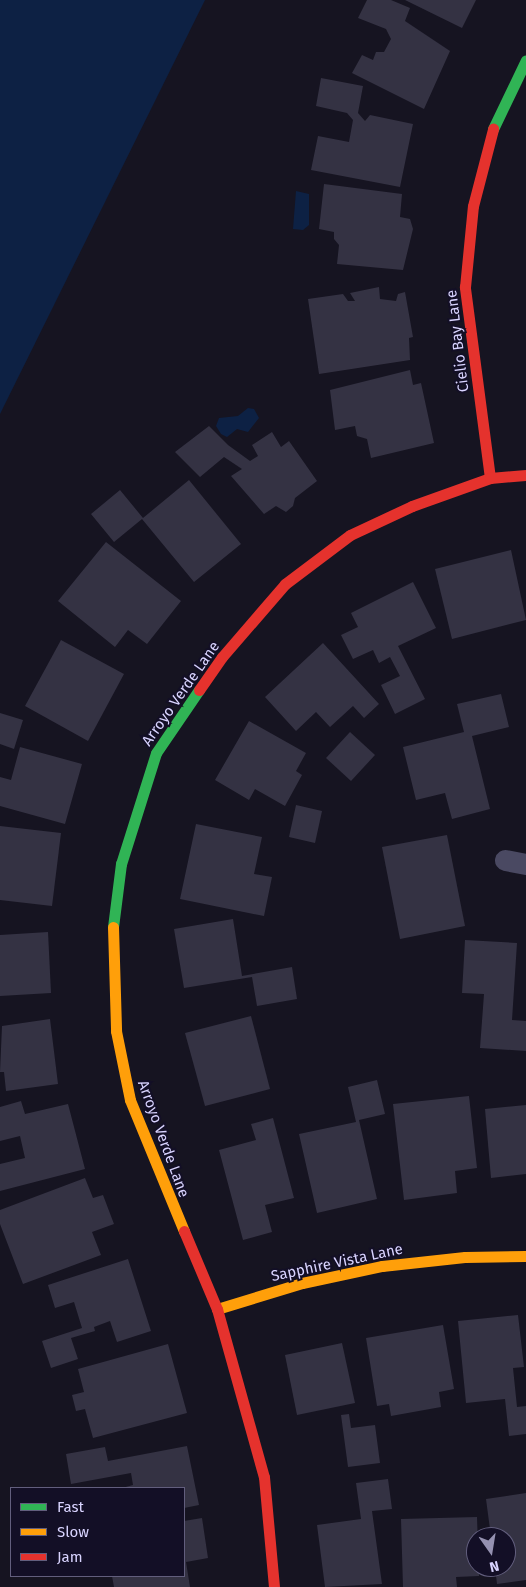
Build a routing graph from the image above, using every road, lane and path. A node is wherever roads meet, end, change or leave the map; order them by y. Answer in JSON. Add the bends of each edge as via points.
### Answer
{"nodes":[{"id":1,"x":526,"y":60,"type":"edge"},
{"id":2,"x":526,"y":475,"type":"edge"},
{"id":3,"x":490,"y":478,"type":"junction"},
{"id":4,"x":505,"y":860,"type":"dead end"},
{"id":5,"x":526,"y":864,"type":"edge"},
{"id":6,"x":526,"y":1256,"type":"edge"},
{"id":7,"x":217,"y":1309,"type":"junction"},
{"id":8,"x":274,"y":1587,"type":"edge"}],
"edges":[{"from":1,"to":3,"type":"street","name":"Cielio Bay Lane","via":[[490,135],[473,206],[465,287]]},
{"from":2,"to":3,"type":"street","name":"Arroyo Verde Lane"},
{"from":3,"to":7,"type":"street","name":"Arroyo Verde Lane","via":[[412,506],[350,535],[285,584],[222,657],[156,753],[121,864],[112,936],[116,1031],[130,1100]]},
{"from":4,"to":5,"type":"street"},
{"from":6,"to":7,"type":"street","name":"Sapphire Vista Lane","via":[[464,1257],[382,1266],[302,1283]]},
{"from":7,"to":8,"type":"street","name":"Arroyo Verde Lane","via":[[264,1477]]}]}
